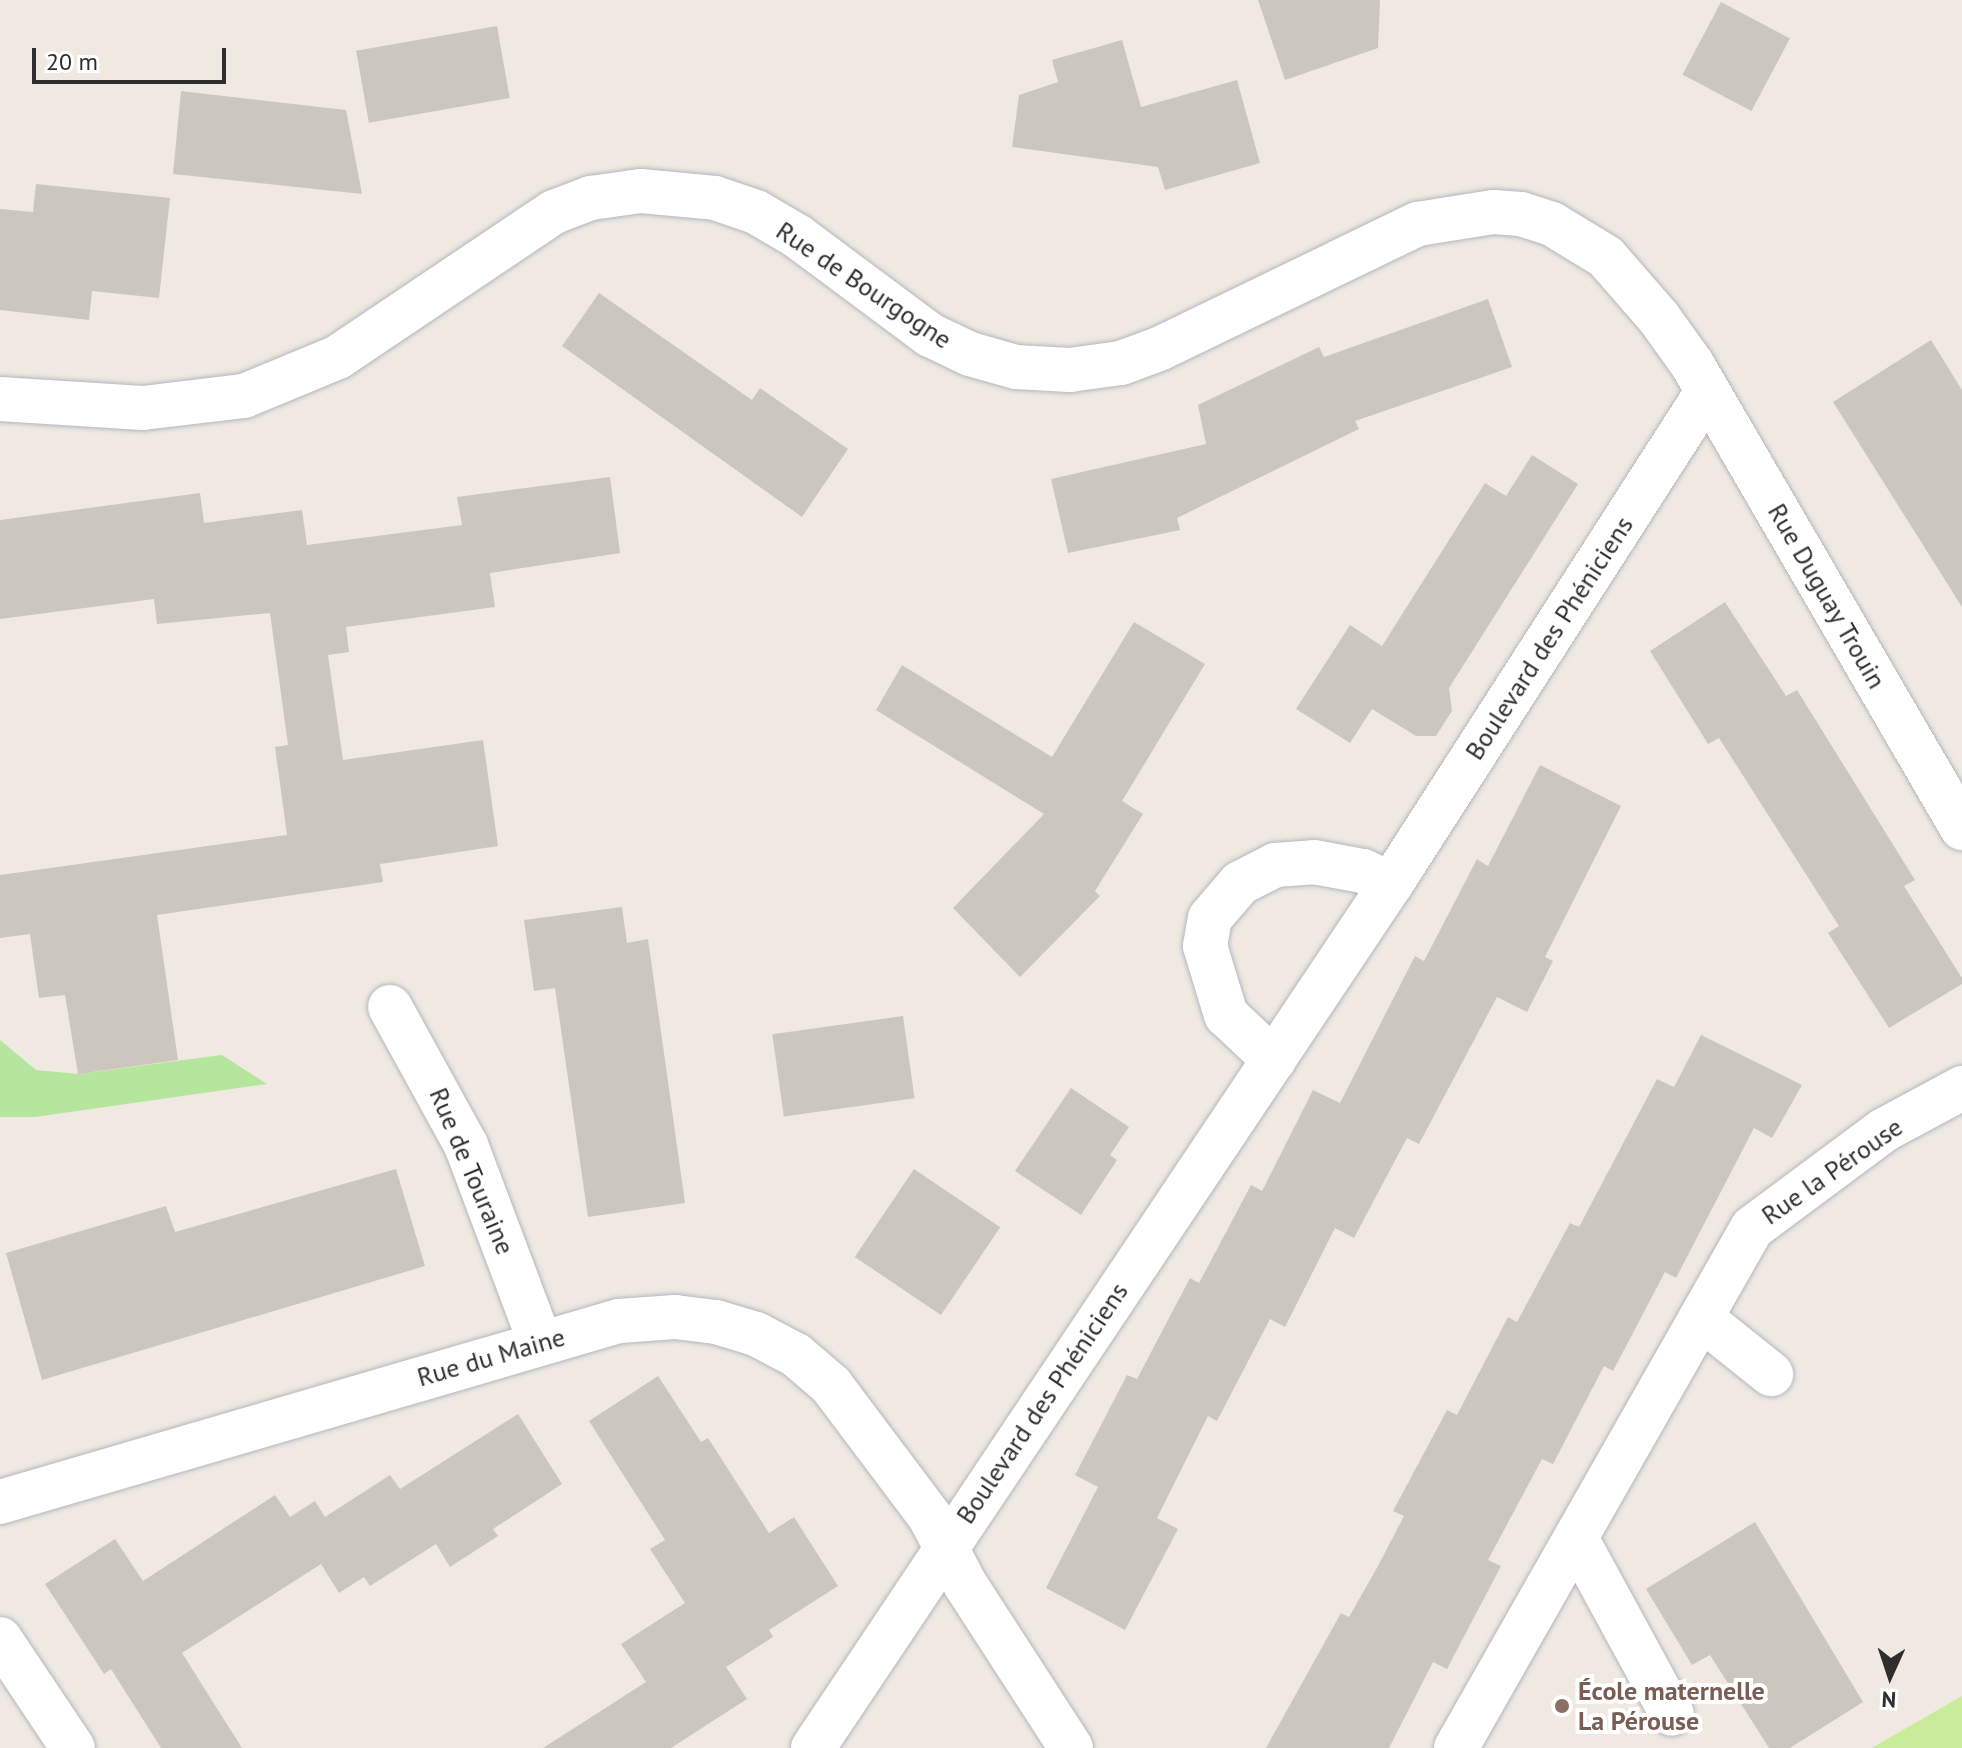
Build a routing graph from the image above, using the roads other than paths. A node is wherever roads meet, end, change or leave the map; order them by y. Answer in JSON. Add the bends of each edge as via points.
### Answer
{"nodes":[{"id":1,"x":1699,"y":378,"type":"junction"},
{"id":2,"x":0,"y":399,"type":"edge"},
{"id":3,"x":1962,"y":828,"type":"edge"},
{"id":4,"x":1391,"y":884,"type":"junction"},
{"id":5,"x":390,"y":1007,"type":"dead end"},
{"id":6,"x":1274,"y":1060,"type":"junction"},
{"id":7,"x":1962,"y":1088,"type":"edge"},
{"id":8,"x":1701,"y":1318,"type":"junction"},
{"id":9,"x":540,"y":1342,"type":"junction"},
{"id":10,"x":1771,"y":1374,"type":"dead end"},
{"id":11,"x":0,"y":1502,"type":"edge"},
{"id":12,"x":1576,"y":1538,"type":"junction"},
{"id":13,"x":945,"y":1548,"type":"junction"},
{"id":14,"x":0,"y":1639,"type":"edge"},
{"id":15,"x":1672,"y":1714,"type":"dead end"},
{"id":16,"x":73,"y":1748,"type":"edge"},
{"id":17,"x":813,"y":1748,"type":"edge"},
{"id":18,"x":1071,"y":1748,"type":"edge"},
{"id":19,"x":1456,"y":1748,"type":"edge"}],
"edges":[{"from":1,"to":2,"type":"street","name":"Rue de Bourgogne","via":[[1606,257],[1552,224],[1521,214],[1493,212],[1418,224],[1159,349],[1121,363],[1070,370],[1016,367],[930,335],[797,236],[756,212],[715,198],[641,191],[591,198],[554,212],[338,357],[244,396],[143,408]]},
{"from":1,"to":3,"type":"street","name":"Rue Duguay Trouin"},
{"from":1,"to":4,"type":"street","name":"Boulevard des Phéniciens"},
{"from":4,"to":6,"type":"street","name":"Boulevard des Phéniciens"},
{"from":4,"to":6,"type":"street","via":[[1363,871],[1314,862],[1275,865],[1240,883],[1210,918],[1205,946],[1226,1015]]},
{"from":5,"to":9,"type":"street","name":"Rue de Touraine","via":[[466,1145]]},
{"from":6,"to":13,"type":"street","name":"Boulevard des Phéniciens"},
{"from":7,"to":8,"type":"street","name":"Rue la Pérouse","via":[[1884,1130],[1752,1228]]},
{"from":8,"to":10,"type":"street"},
{"from":8,"to":12,"type":"street","name":"Rue la Pérouse"},
{"from":9,"to":11,"type":"street","name":"Rue du Maine"},
{"from":9,"to":13,"type":"street","name":"Rue du Maine","via":[[619,1321],[675,1317],[756,1334],[796,1355],[831,1385],[920,1505]]},
{"from":12,"to":15,"type":"street"},
{"from":12,"to":19,"type":"street","name":"Rue la Pérouse"},
{"from":13,"to":17,"type":"street","name":"Boulevard des Phéniciens"},
{"from":13,"to":18,"type":"street","name":"Rue du Maine"},
{"from":14,"to":16,"type":"street"}]}
